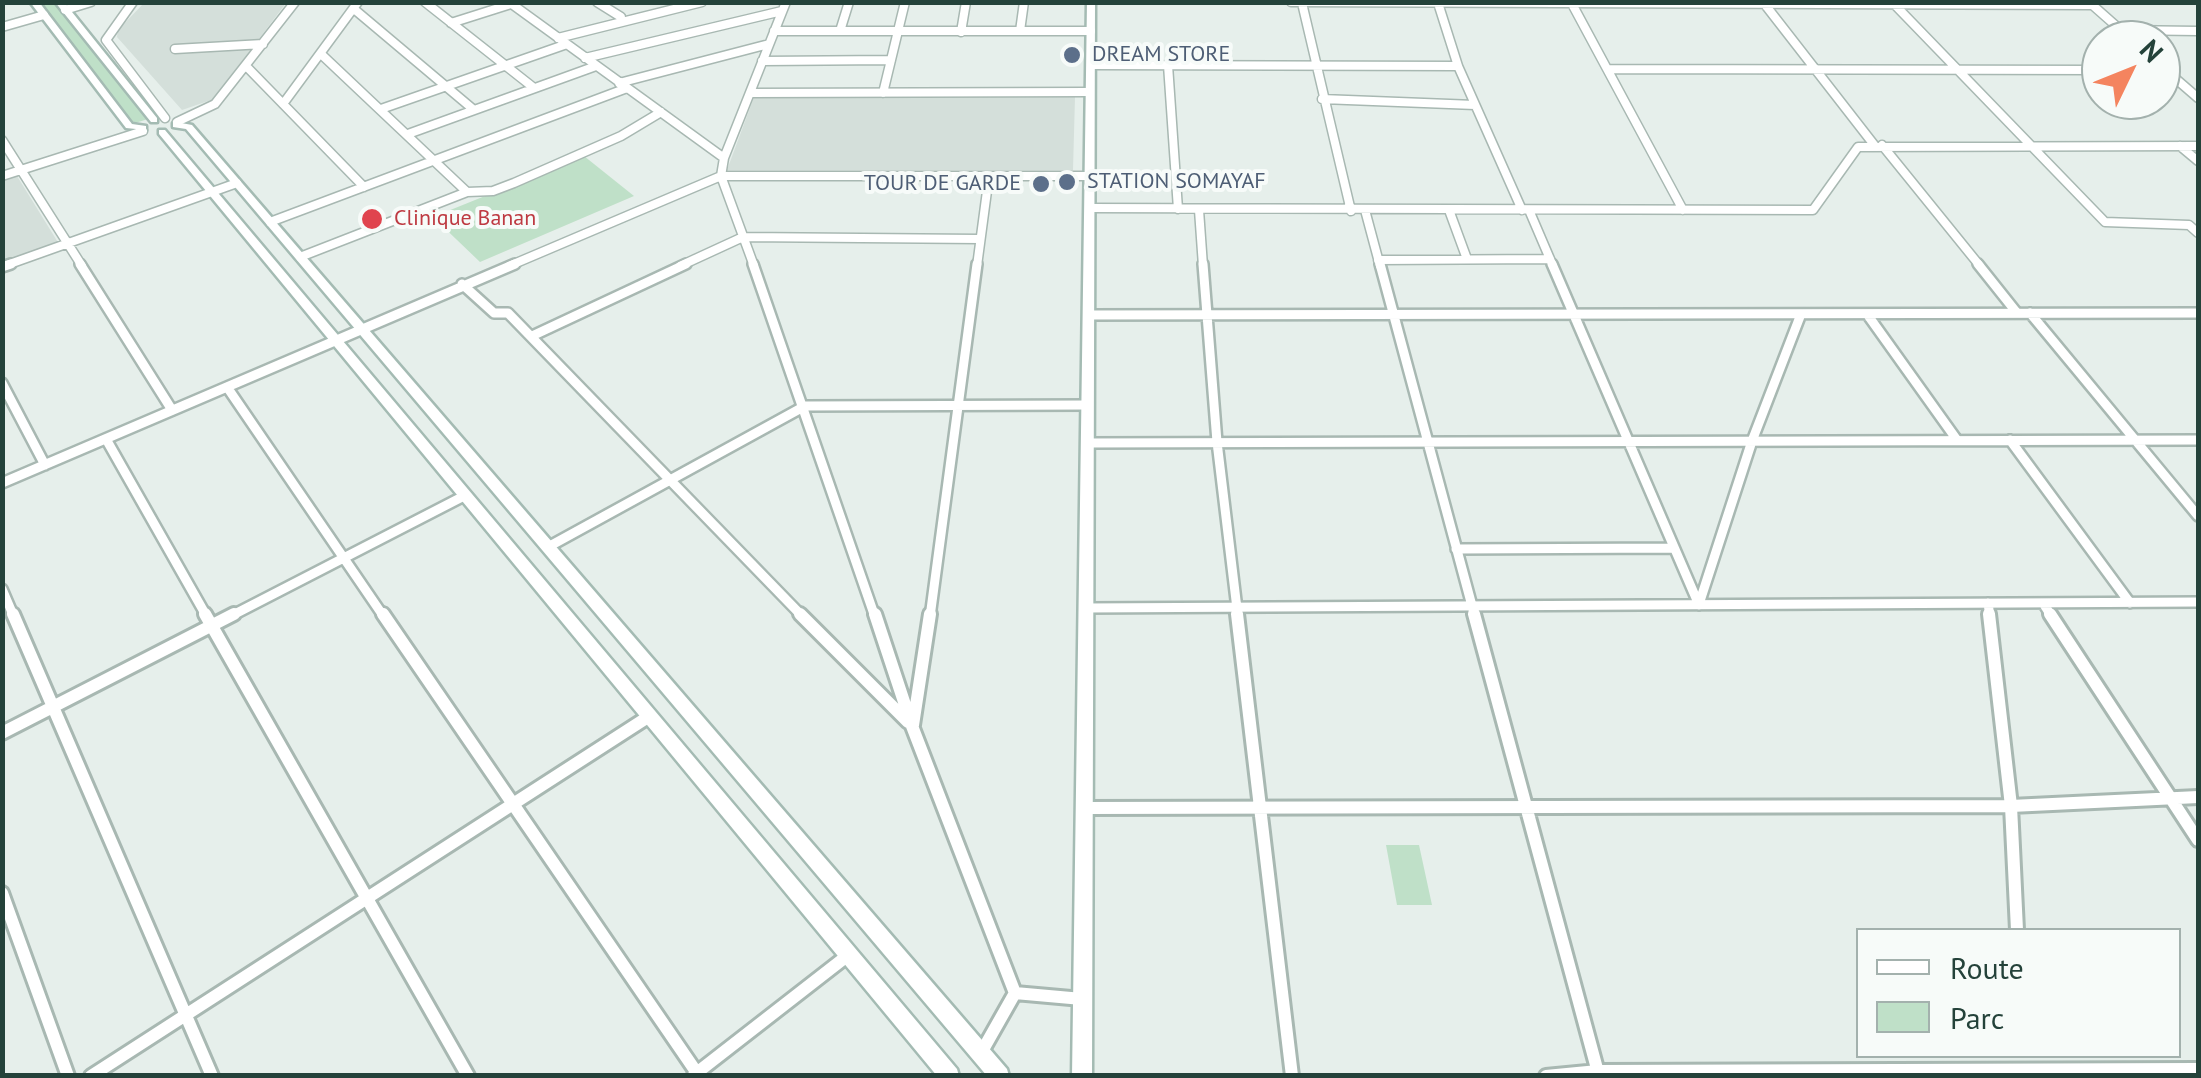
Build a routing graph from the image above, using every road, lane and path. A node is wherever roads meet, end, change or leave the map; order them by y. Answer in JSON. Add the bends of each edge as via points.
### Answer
{"nodes":[{"id":1,"x":34,"y":2,"type":"edge"},
{"id":2,"x":91,"y":2,"type":"edge"},
{"id":3,"x":133,"y":2,"type":"edge"},
{"id":4,"x":295,"y":2,"type":"edge"},
{"id":5,"x":425,"y":2,"type":"edge"},
{"id":6,"x":597,"y":2,"type":"edge"},
{"id":7,"x":702,"y":2,"type":"edge"},
{"id":8,"x":849,"y":2,"type":"edge"},
{"id":9,"x":905,"y":2,"type":"edge"},
{"id":10,"x":966,"y":2,"type":"edge"},
{"id":11,"x":1024,"y":2,"type":"edge"},
{"id":12,"x":1091,"y":2,"type":"edge"},
{"id":13,"x":1291,"y":2,"type":"edge"},
{"id":14,"x":1302,"y":2,"type":"edge"},
{"id":15,"x":510,"y":3,"type":"edge"},
{"id":16,"x":1379,"y":3,"type":"edge"},
{"id":17,"x":1438,"y":3,"type":"edge"},
{"id":18,"x":1572,"y":3,"type":"edge"},
{"id":19,"x":1763,"y":3,"type":"edge"},
{"id":20,"x":77,"y":4,"type":"edge"},
{"id":21,"x":2090,"y":4,"type":"edge"},
{"id":22,"x":1894,"y":5,"type":"edge"},
{"id":23,"x":62,"y":6,"type":"edge"},
{"id":24,"x":356,"y":6,"type":"edge"},
{"id":25,"x":784,"y":7,"type":"edge"},
{"id":26,"x":44,"y":16,"type":"junction"},
{"id":27,"x":621,"y":22,"type":"junction"},
{"id":28,"x":451,"y":23,"type":"junction"},
{"id":29,"x":2,"y":27,"type":"edge"},
{"id":30,"x":774,"y":31,"type":"junction"},
{"id":31,"x":840,"y":31,"type":"junction"},
{"id":32,"x":1020,"y":31,"type":"junction"},
{"id":33,"x":1091,"y":31,"type":"junction"},
{"id":34,"x":898,"y":32,"type":"junction"},
{"id":35,"x":962,"y":32,"type":"junction"},
{"id":36,"x":558,"y":38,"type":"junction"},
{"id":37,"x":263,"y":44,"type":"junction"},
{"id":38,"x":567,"y":44,"type":"junction"},
{"id":39,"x":769,"y":44,"type":"junction"},
{"id":40,"x":175,"y":50,"type":"dead end"},
{"id":41,"x":321,"y":54,"type":"junction"},
{"id":42,"x":585,"y":58,"type":"junction"},
{"id":43,"x":891,"y":60,"type":"junction"},
{"id":44,"x":762,"y":61,"type":"junction"},
{"id":45,"x":1090,"y":64,"type":"junction"},
{"id":46,"x":246,"y":66,"type":"junction"},
{"id":47,"x":506,"y":66,"type":"junction"},
{"id":48,"x":596,"y":66,"type":"junction"},
{"id":49,"x":1168,"y":66,"type":"junction"},
{"id":50,"x":1458,"y":66,"type":"junction"},
{"id":51,"x":1314,"y":67,"type":"junction"},
{"id":52,"x":1608,"y":69,"type":"junction"},
{"id":53,"x":1815,"y":69,"type":"junction"},
{"id":54,"x":1958,"y":69,"type":"junction"},
{"id":55,"x":2081,"y":70,"type":"edge"},
{"id":56,"x":624,"y":85,"type":"junction"},
{"id":57,"x":446,"y":86,"type":"junction"},
{"id":58,"x":534,"y":88,"type":"junction"},
{"id":59,"x":883,"y":92,"type":"junction"},
{"id":60,"x":1090,"y":92,"type":"junction"},
{"id":61,"x":750,"y":93,"type":"junction"},
{"id":62,"x":1322,"y":100,"type":"junction"},
{"id":63,"x":283,"y":104,"type":"junction"},
{"id":64,"x":1475,"y":106,"type":"junction"},
{"id":65,"x":381,"y":110,"type":"junction"},
{"id":66,"x":474,"y":110,"type":"junction"},
{"id":67,"x":660,"y":112,"type":"junction"},
{"id":68,"x":160,"y":119,"type":"junction"},
{"id":69,"x":176,"y":124,"type":"junction"},
{"id":70,"x":143,"y":129,"type":"junction"},
{"id":71,"x":162,"y":132,"type":"junction"},
{"id":72,"x":408,"y":134,"type":"junction"},
{"id":73,"x":2,"y":140,"type":"edge"},
{"id":74,"x":2030,"y":144,"type":"junction"},
{"id":75,"x":1878,"y":146,"type":"junction"},
{"id":76,"x":2180,"y":146,"type":"junction"},
{"id":77,"x":2198,"y":146,"type":"edge"},
{"id":78,"x":724,"y":158,"type":"junction"},
{"id":79,"x":435,"y":160,"type":"junction"},
{"id":80,"x":2198,"y":162,"type":"edge"},
{"id":81,"x":21,"y":170,"type":"junction"},
{"id":82,"x":2,"y":176,"type":"edge"},
{"id":83,"x":722,"y":176,"type":"junction"},
{"id":84,"x":989,"y":176,"type":"junction"},
{"id":85,"x":1090,"y":176,"type":"junction"},
{"id":86,"x":237,"y":183,"type":"junction"},
{"id":87,"x":364,"y":186,"type":"junction"},
{"id":88,"x":212,"y":192,"type":"junction"},
{"id":89,"x":467,"y":192,"type":"junction"},
{"id":90,"x":1089,"y":208,"type":"junction"},
{"id":91,"x":1178,"y":210,"type":"junction"},
{"id":92,"x":1199,"y":210,"type":"junction"},
{"id":93,"x":1364,"y":210,"type":"junction"},
{"id":94,"x":1449,"y":210,"type":"junction"},
{"id":95,"x":1525,"y":210,"type":"junction"},
{"id":96,"x":1683,"y":210,"type":"junction"},
{"id":97,"x":1351,"y":211,"type":"junction"},
{"id":98,"x":270,"y":222,"type":"junction"},
{"id":99,"x":2198,"y":233,"type":"edge"},
{"id":100,"x":743,"y":237,"type":"junction"},
{"id":101,"x":980,"y":239,"type":"junction"},
{"id":102,"x":65,"y":244,"type":"junction"},
{"id":103,"x":300,"y":256,"type":"junction"},
{"id":104,"x":1467,"y":259,"type":"junction"},
{"id":105,"x":1550,"y":259,"type":"junction"},
{"id":106,"x":1378,"y":260,"type":"junction"},
{"id":107,"x":2,"y":267,"type":"edge"},
{"id":108,"x":462,"y":284,"type":"junction"},
{"id":109,"x":2018,"y":313,"type":"junction"},
{"id":110,"x":2030,"y":313,"type":"junction"},
{"id":111,"x":2198,"y":313,"type":"edge"},
{"id":112,"x":1393,"y":314,"type":"junction"},
{"id":113,"x":1574,"y":314,"type":"junction"},
{"id":114,"x":1802,"y":314,"type":"junction"},
{"id":115,"x":1866,"y":314,"type":"junction"},
{"id":116,"x":1088,"y":315,"type":"junction"},
{"id":117,"x":1205,"y":315,"type":"junction"},
{"id":118,"x":362,"y":329,"type":"junction"},
{"id":119,"x":532,"y":336,"type":"junction"},
{"id":120,"x":335,"y":340,"type":"junction"},
{"id":121,"x":2,"y":382,"type":"edge"},
{"id":122,"x":227,"y":386,"type":"junction"},
{"id":123,"x":956,"y":405,"type":"junction"},
{"id":124,"x":1088,"y":405,"type":"junction"},
{"id":125,"x":806,"y":406,"type":"junction"},
{"id":126,"x":172,"y":410,"type":"junction"},
{"id":127,"x":106,"y":439,"type":"junction"},
{"id":128,"x":1957,"y":440,"type":"junction"},
{"id":129,"x":2010,"y":440,"type":"junction"},
{"id":130,"x":2135,"y":440,"type":"junction"},
{"id":131,"x":2198,"y":440,"type":"edge"},
{"id":132,"x":1628,"y":441,"type":"junction"},
{"id":133,"x":1752,"y":441,"type":"junction"},
{"id":134,"x":1087,"y":442,"type":"junction"},
{"id":135,"x":1217,"y":442,"type":"junction"},
{"id":136,"x":1427,"y":442,"type":"junction"},
{"id":137,"x":46,"y":465,"type":"junction"},
{"id":138,"x":667,"y":480,"type":"junction"},
{"id":139,"x":2,"y":483,"type":"edge"},
{"id":140,"x":464,"y":496,"type":"junction"},
{"id":141,"x":2198,"y":516,"type":"edge"},
{"id":142,"x":548,"y":547,"type":"junction"},
{"id":143,"x":1674,"y":548,"type":"junction"},
{"id":144,"x":1456,"y":549,"type":"junction"},
{"id":145,"x":344,"y":558,"type":"junction"},
{"id":146,"x":2,"y":589,"type":"edge"},
{"id":147,"x":2198,"y":602,"type":"edge"},
{"id":148,"x":2042,"y":603,"type":"junction"},
{"id":149,"x":2130,"y":603,"type":"junction"},
{"id":150,"x":1988,"y":604,"type":"junction"},
{"id":151,"x":1698,"y":605,"type":"junction"},
{"id":152,"x":1472,"y":606,"type":"junction"},
{"id":153,"x":1086,"y":608,"type":"junction"},
{"id":154,"x":1236,"y":608,"type":"junction"},
{"id":155,"x":212,"y":626,"type":"junction"},
{"id":156,"x":53,"y":707,"type":"junction"},
{"id":157,"x":648,"y":717,"type":"junction"},
{"id":158,"x":912,"y":726,"type":"junction"},
{"id":159,"x":2,"y":733,"type":"edge"},
{"id":160,"x":2172,"y":797,"type":"junction"},
{"id":161,"x":2198,"y":797,"type":"edge"},
{"id":162,"x":513,"y":804,"type":"junction"},
{"id":163,"x":1526,"y":806,"type":"junction"},
{"id":164,"x":2011,"y":806,"type":"junction"},
{"id":165,"x":1084,"y":808,"type":"junction"},
{"id":166,"x":1263,"y":808,"type":"junction"},
{"id":167,"x":2198,"y":840,"type":"edge"},
{"id":168,"x":2,"y":893,"type":"edge"},
{"id":169,"x":367,"y":898,"type":"junction"},
{"id":170,"x":2018,"y":928,"type":"edge"},
{"id":171,"x":847,"y":956,"type":"junction"},
{"id":172,"x":1015,"y":993,"type":"junction"},
{"id":173,"x":1082,"y":998,"type":"junction"},
{"id":174,"x":186,"y":1014,"type":"junction"},
{"id":175,"x":981,"y":1052,"type":"junction"},
{"id":176,"x":2025,"y":1067,"type":"edge"},
{"id":177,"x":2198,"y":1069,"type":"edge"},
{"id":178,"x":1599,"y":1073,"type":"edge"},
{"id":179,"x":1902,"y":1073,"type":"edge"},
{"id":180,"x":697,"y":1075,"type":"edge"},
{"id":181,"x":68,"y":1076,"type":"edge"},
{"id":182,"x":91,"y":1076,"type":"edge"},
{"id":183,"x":212,"y":1076,"type":"edge"},
{"id":184,"x":468,"y":1076,"type":"edge"},
{"id":185,"x":950,"y":1076,"type":"edge"},
{"id":186,"x":1000,"y":1076,"type":"edge"},
{"id":187,"x":1082,"y":1076,"type":"edge"},
{"id":188,"x":1292,"y":1076,"type":"edge"},
{"id":189,"x":1546,"y":1076,"type":"edge"}],
"edges":[{"from":1,"to":26,"type":"main road"},
{"from":2,"to":20,"type":"street"},
{"from":3,"to":68,"type":"street","via":[[106,40]]},
{"from":4,"to":37,"type":"street"},
{"from":5,"to":28,"type":"street"},
{"from":6,"to":27,"type":"street"},
{"from":7,"to":27,"type":"street"},
{"from":8,"to":31,"type":"street"},
{"from":9,"to":34,"type":"street"},
{"from":10,"to":35,"type":"street"},
{"from":11,"to":32,"type":"street"},
{"from":12,"to":33,"type":"main road"},
{"from":13,"to":14,"type":"street"},
{"from":14,"to":16,"type":"street"},
{"from":14,"to":51,"type":"street"},
{"from":15,"to":28,"type":"street"},
{"from":15,"to":36,"type":"street"},
{"from":16,"to":17,"type":"street"},
{"from":17,"to":18,"type":"street"},
{"from":17,"to":50,"type":"street"},
{"from":18,"to":19,"type":"street"},
{"from":18,"to":52,"type":"street"},
{"from":19,"to":22,"type":"street"},
{"from":19,"to":53,"type":"street"},
{"from":20,"to":23,"type":"street"},
{"from":21,"to":22,"type":"street"},
{"from":22,"to":54,"type":"street"},
{"from":23,"to":68,"type":"main road"},
{"from":24,"to":41,"type":"street"},
{"from":24,"to":57,"type":"street"},
{"from":25,"to":30,"type":"street"},
{"from":25,"to":42,"type":"street"},
{"from":26,"to":29,"type":"street"},
{"from":26,"to":70,"type":"main road","via":[[129,126]]},
{"from":27,"to":36,"type":"street"},
{"from":28,"to":47,"type":"street"},
{"from":30,"to":31,"type":"street"},
{"from":30,"to":39,"type":"street"},
{"from":31,"to":34,"type":"street"},
{"from":32,"to":33,"type":"street"},
{"from":32,"to":35,"type":"street"},
{"from":33,"to":45,"type":"main road"},
{"from":34,"to":35,"type":"street"},
{"from":34,"to":43,"type":"street"},
{"from":36,"to":38,"type":"street"},
{"from":37,"to":40,"type":"street"},
{"from":37,"to":46,"type":"street"},
{"from":38,"to":42,"type":"street"},
{"from":38,"to":47,"type":"street"},
{"from":39,"to":44,"type":"street"},
{"from":39,"to":56,"type":"street"},
{"from":41,"to":63,"type":"street"},
{"from":41,"to":65,"type":"street"},
{"from":42,"to":48,"type":"street"},
{"from":43,"to":44,"type":"street"},
{"from":43,"to":59,"type":"street"},
{"from":44,"to":61,"type":"street"},
{"from":45,"to":49,"type":"street"},
{"from":45,"to":60,"type":"main road"},
{"from":46,"to":63,"type":"street"},
{"from":46,"to":69,"type":"street","via":[[211,108]]},
{"from":47,"to":57,"type":"street"},
{"from":47,"to":58,"type":"street"},
{"from":48,"to":56,"type":"street"},
{"from":48,"to":58,"type":"street"},
{"from":49,"to":51,"type":"street"},
{"from":49,"to":91,"type":"street"},
{"from":50,"to":51,"type":"street"},
{"from":50,"to":64,"type":"street"},
{"from":51,"to":62,"type":"street"},
{"from":52,"to":53,"type":"street"},
{"from":52,"to":96,"type":"street"},
{"from":53,"to":54,"type":"street"},
{"from":53,"to":75,"type":"street"},
{"from":54,"to":55,"type":"street"},
{"from":54,"to":74,"type":"street"},
{"from":56,"to":67,"type":"street"},
{"from":56,"to":79,"type":"street"},
{"from":57,"to":65,"type":"street"},
{"from":57,"to":66,"type":"street"},
{"from":58,"to":66,"type":"street"},
{"from":59,"to":60,"type":"street"},
{"from":59,"to":61,"type":"street"},
{"from":60,"to":85,"type":"main road"},
{"from":61,"to":78,"type":"street"},
{"from":62,"to":64,"type":"street"},
{"from":62,"to":97,"type":"street"},
{"from":63,"to":87,"type":"street"},
{"from":64,"to":95,"type":"street"},
{"from":65,"to":72,"type":"street"},
{"from":66,"to":72,"type":"street"},
{"from":67,"to":78,"type":"street"},
{"from":67,"to":89,"type":"street","via":[[514,183]]},
{"from":68,"to":69,"type":"main road"},
{"from":68,"to":70,"type":"main road"},
{"from":69,"to":71,"type":"main road"},
{"from":69,"to":86,"type":"main road","via":[[189,127]]},
{"from":70,"to":71,"type":"main road"},
{"from":70,"to":81,"type":"street"},
{"from":71,"to":88,"type":"main road"},
{"from":72,"to":79,"type":"street"},
{"from":73,"to":81,"type":"street"},
{"from":74,"to":75,"type":"street"},
{"from":74,"to":76,"type":"street"},
{"from":74,"to":99,"type":"street","via":[[2105,222],[2189,224]]},
{"from":75,"to":96,"type":"street","via":[[1858,148],[1813,210]]},
{"from":75,"to":109,"type":"street"},
{"from":76,"to":77,"type":"street"},
{"from":76,"to":80,"type":"street"},
{"from":78,"to":83,"type":"street"},
{"from":79,"to":87,"type":"street"},
{"from":79,"to":89,"type":"street"},
{"from":81,"to":82,"type":"street"},
{"from":81,"to":102,"type":"street"},
{"from":83,"to":84,"type":"street"},
{"from":83,"to":100,"type":"street"},
{"from":83,"to":108,"type":"street"},
{"from":84,"to":85,"type":"street"},
{"from":84,"to":101,"type":"street"},
{"from":85,"to":90,"type":"main road"},
{"from":86,"to":88,"type":"street"},
{"from":86,"to":98,"type":"main road"},
{"from":87,"to":98,"type":"street"},
{"from":88,"to":102,"type":"street"},
{"from":88,"to":120,"type":"main road"},
{"from":89,"to":103,"type":"street"},
{"from":90,"to":91,"type":"street"},
{"from":90,"to":116,"type":"main road"},
{"from":91,"to":92,"type":"street"},
{"from":92,"to":97,"type":"street"},
{"from":92,"to":117,"type":"street"},
{"from":93,"to":94,"type":"street"},
{"from":93,"to":97,"type":"street"},
{"from":93,"to":106,"type":"street"},
{"from":94,"to":95,"type":"street"},
{"from":94,"to":104,"type":"street"},
{"from":95,"to":96,"type":"street"},
{"from":95,"to":105,"type":"street"},
{"from":98,"to":103,"type":"main road"},
{"from":100,"to":101,"type":"street"},
{"from":100,"to":119,"type":"street"},
{"from":100,"to":125,"type":"street"},
{"from":101,"to":123,"type":"street"},
{"from":102,"to":107,"type":"street"},
{"from":102,"to":126,"type":"street"},
{"from":103,"to":118,"type":"main road"},
{"from":104,"to":105,"type":"street"},
{"from":104,"to":106,"type":"street"},
{"from":105,"to":113,"type":"street"},
{"from":106,"to":112,"type":"street"},
{"from":108,"to":118,"type":"street"},
{"from":108,"to":119,"type":"street"},
{"from":109,"to":110,"type":"street"},
{"from":109,"to":115,"type":"street"},
{"from":110,"to":111,"type":"street"},
{"from":110,"to":130,"type":"street"},
{"from":112,"to":113,"type":"street"},
{"from":112,"to":117,"type":"street"},
{"from":112,"to":136,"type":"street"},
{"from":113,"to":114,"type":"street"},
{"from":113,"to":132,"type":"street"},
{"from":114,"to":115,"type":"street"},
{"from":114,"to":133,"type":"street"},
{"from":115,"to":128,"type":"street"},
{"from":116,"to":117,"type":"street"},
{"from":116,"to":124,"type":"main road"},
{"from":117,"to":135,"type":"street"},
{"from":118,"to":120,"type":"street"},
{"from":118,"to":142,"type":"main road"},
{"from":119,"to":138,"type":"street"},
{"from":120,"to":122,"type":"street"},
{"from":120,"to":140,"type":"main road"},
{"from":121,"to":137,"type":"street"},
{"from":122,"to":126,"type":"street"},
{"from":122,"to":145,"type":"street"},
{"from":123,"to":124,"type":"street"},
{"from":123,"to":125,"type":"street"},
{"from":123,"to":158,"type":"street"},
{"from":124,"to":134,"type":"main road"},
{"from":125,"to":138,"type":"street"},
{"from":125,"to":158,"type":"street"},
{"from":126,"to":127,"type":"street"},
{"from":127,"to":137,"type":"street"},
{"from":127,"to":155,"type":"street"},
{"from":128,"to":129,"type":"street"},
{"from":128,"to":133,"type":"street"},
{"from":129,"to":130,"type":"street"},
{"from":129,"to":149,"type":"street"},
{"from":130,"to":131,"type":"street"},
{"from":130,"to":141,"type":"street"},
{"from":132,"to":133,"type":"street"},
{"from":132,"to":136,"type":"street"},
{"from":132,"to":143,"type":"street"},
{"from":133,"to":151,"type":"street"},
{"from":134,"to":135,"type":"street"},
{"from":134,"to":153,"type":"main road"},
{"from":135,"to":136,"type":"street"},
{"from":135,"to":154,"type":"street"},
{"from":136,"to":144,"type":"street"},
{"from":137,"to":139,"type":"street"},
{"from":138,"to":142,"type":"street"},
{"from":138,"to":158,"type":"street"},
{"from":140,"to":145,"type":"street"},
{"from":140,"to":157,"type":"main road"},
{"from":142,"to":175,"type":"main road"},
{"from":143,"to":144,"type":"street"},
{"from":143,"to":151,"type":"street"},
{"from":144,"to":152,"type":"street"},
{"from":145,"to":155,"type":"street"},
{"from":145,"to":162,"type":"street"},
{"from":146,"to":156,"type":"street"},
{"from":147,"to":149,"type":"street"},
{"from":148,"to":149,"type":"street"},
{"from":148,"to":150,"type":"street"},
{"from":148,"to":160,"type":"street"},
{"from":150,"to":151,"type":"street"},
{"from":150,"to":164,"type":"street"},
{"from":151,"to":152,"type":"street"},
{"from":152,"to":154,"type":"street"},
{"from":152,"to":163,"type":"street"},
{"from":153,"to":154,"type":"street"},
{"from":153,"to":165,"type":"main road"},
{"from":154,"to":166,"type":"street"},
{"from":155,"to":156,"type":"street"},
{"from":155,"to":169,"type":"street"},
{"from":156,"to":159,"type":"street"},
{"from":156,"to":174,"type":"street"},
{"from":157,"to":162,"type":"street"},
{"from":157,"to":171,"type":"main road"},
{"from":158,"to":172,"type":"street"},
{"from":160,"to":161,"type":"street"},
{"from":160,"to":164,"type":"street"},
{"from":160,"to":167,"type":"street"},
{"from":162,"to":169,"type":"street"},
{"from":162,"to":180,"type":"street"},
{"from":163,"to":164,"type":"street"},
{"from":163,"to":166,"type":"street"},
{"from":163,"to":178,"type":"street"},
{"from":164,"to":170,"type":"street"},
{"from":165,"to":166,"type":"street"},
{"from":165,"to":173,"type":"main road"},
{"from":166,"to":188,"type":"street"},
{"from":168,"to":181,"type":"street"},
{"from":169,"to":174,"type":"street"},
{"from":169,"to":184,"type":"street"},
{"from":171,"to":180,"type":"street"},
{"from":171,"to":185,"type":"main road"},
{"from":172,"to":173,"type":"street"},
{"from":172,"to":175,"type":"street"},
{"from":173,"to":187,"type":"main road"},
{"from":174,"to":182,"type":"street"},
{"from":174,"to":183,"type":"street"},
{"from":175,"to":186,"type":"main road"},
{"from":176,"to":177,"type":"street"},
{"from":176,"to":179,"type":"street"},
{"from":178,"to":179,"type":"street"},
{"from":178,"to":189,"type":"street"}]}
